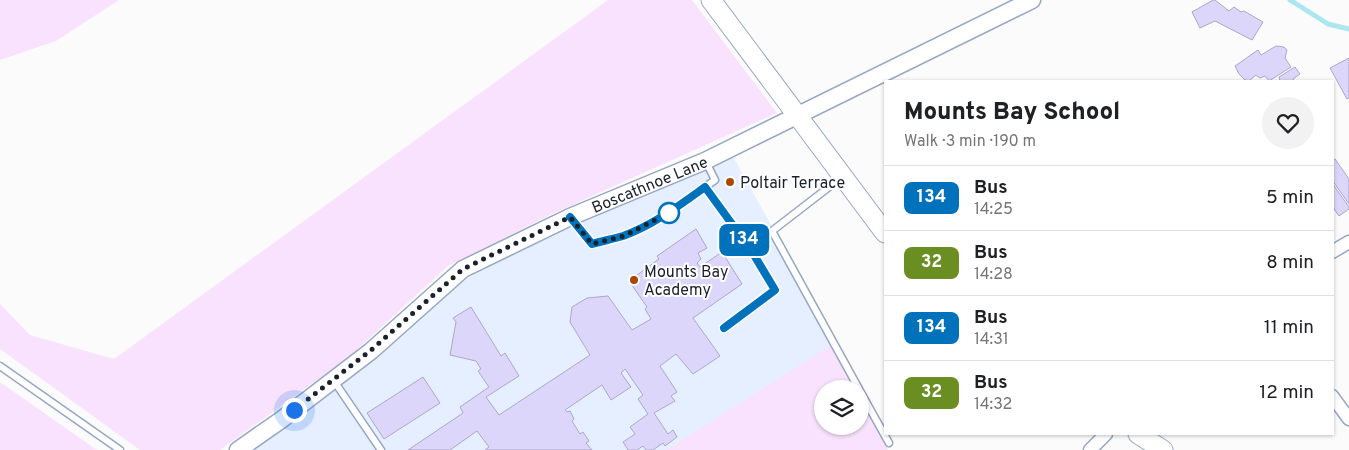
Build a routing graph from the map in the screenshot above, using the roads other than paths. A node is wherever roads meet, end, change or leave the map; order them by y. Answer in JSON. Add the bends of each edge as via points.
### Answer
{"nodes":[{"id":1,"x":711,"y":0,"type":"edge"},
{"id":2,"x":1032,"y":0,"type":"edge"},
{"id":3,"x":798,"y":115,"type":"junction"},
{"id":4,"x":705,"y":161,"type":"junction"},
{"id":5,"x":843,"y":176,"type":"junction"},
{"id":6,"x":705,"y":187,"type":"junction"},
{"id":7,"x":570,"y":217,"type":"junction"},
{"id":8,"x":884,"y":232,"type":"edge"},
{"id":9,"x":724,"y":328,"type":"dead end"},
{"id":10,"x":0,"y":366,"type":"edge"},
{"id":11,"x":333,"y":380,"type":"junction"},
{"id":12,"x":854,"y":380,"type":"edge"},
{"id":13,"x":1334,"y":399,"type":"edge"},
{"id":14,"x":869,"y":408,"type":"edge"},
{"id":15,"x":1349,"y":419,"type":"edge"},
{"id":16,"x":884,"y":434,"type":"edge"},
{"id":17,"x":884,"y":435,"type":"edge"},
{"id":18,"x":1105,"y":435,"type":"edge"},
{"id":19,"x":1140,"y":435,"type":"edge"},
{"id":20,"x":889,"y":443,"type":"dead end"},
{"id":21,"x":120,"y":450,"type":"edge"},
{"id":22,"x":238,"y":450,"type":"edge"},
{"id":23,"x":381,"y":450,"type":"edge"},
{"id":24,"x":1090,"y":450,"type":"edge"},
{"id":25,"x":1163,"y":450,"type":"edge"}],
"edges":[{"from":1,"to":3,"type":"main road"},
{"from":2,"to":3,"type":"street","name":"Boscathnoe Lane"},
{"from":3,"to":4,"type":"street","name":"Boscathnoe Lane"},
{"from":3,"to":5,"type":"main road"},
{"from":4,"to":6,"type":"lane","via":[[715,180]]},
{"from":4,"to":7,"type":"street","name":"Boscathnoe Lane"},
{"from":5,"to":8,"type":"main road"},
{"from":5,"to":12,"type":"lane","via":[[772,230]]},
{"from":6,"to":7,"type":"lane","via":[[669,213],[640,228],[624,236],[592,244]]},
{"from":6,"to":9,"type":"lane","via":[[751,250],[775,290]]},
{"from":7,"to":11,"type":"street","name":"Boscathnoe Lane","via":[[463,269]]},
{"from":10,"to":21,"type":"lane"},
{"from":11,"to":22,"type":"street","name":"Boscathnoe Lane"},
{"from":11,"to":23,"type":"lane"},
{"from":13,"to":15,"type":"street"},
{"from":14,"to":16,"type":"lane"},
{"from":17,"to":20,"type":"lane"},
{"from":18,"to":24,"type":"street"},
{"from":19,"to":25,"type":"main road"}]}
